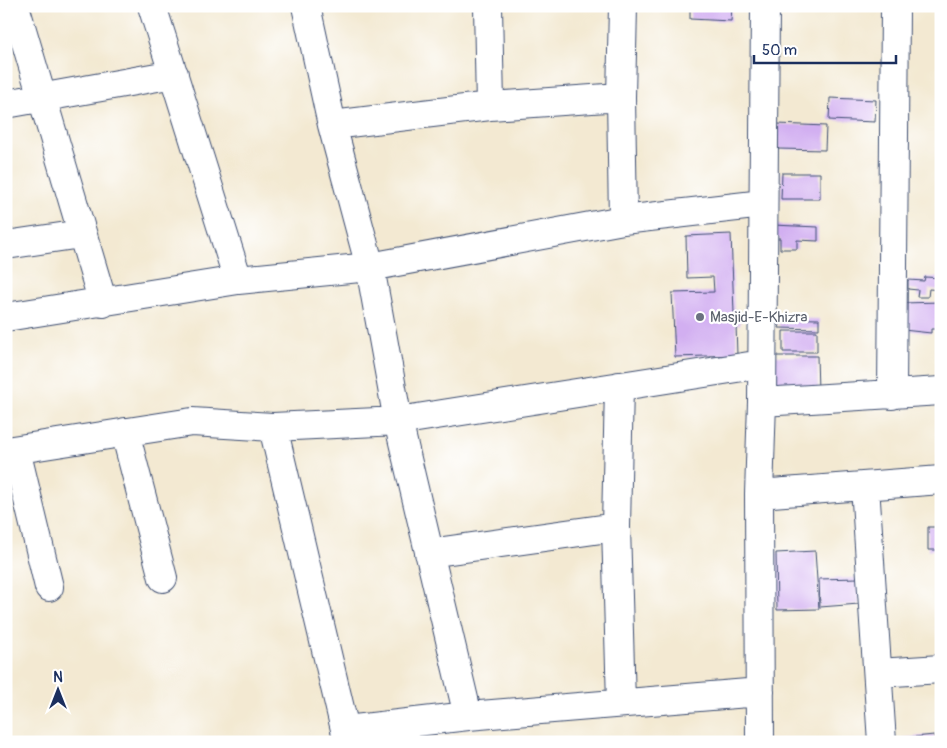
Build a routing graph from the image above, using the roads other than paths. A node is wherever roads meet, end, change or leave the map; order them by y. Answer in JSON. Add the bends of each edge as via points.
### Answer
{"nodes":[{"id":1,"x":15,"y":6,"type":"edge"},
{"id":2,"x":152,"y":6,"type":"edge"},
{"id":3,"x":306,"y":6,"type":"edge"},
{"id":4,"x":488,"y":6,"type":"edge"},
{"id":5,"x":623,"y":6,"type":"edge"},
{"id":6,"x":765,"y":6,"type":"edge"},
{"id":7,"x":895,"y":6,"type":"edge"},
{"id":8,"x":174,"y":74,"type":"junction"},
{"id":9,"x":621,"y":97,"type":"junction"},
{"id":10,"x":41,"y":99,"type":"junction"},
{"id":11,"x":6,"y":104,"type":"edge"},
{"id":12,"x":490,"y":106,"type":"junction"},
{"id":13,"x":332,"y":125,"type":"junction"},
{"id":14,"x":763,"y":204,"type":"junction"},
{"id":15,"x":623,"y":220,"type":"junction"},
{"id":16,"x":82,"y":234,"type":"junction"},
{"id":17,"x":6,"y":244,"type":"edge"},
{"id":18,"x":370,"y":267,"type":"junction"},
{"id":19,"x":238,"y":280,"type":"junction"},
{"id":20,"x":103,"y":303,"type":"junction"},
{"id":21,"x":6,"y":317,"type":"edge"},
{"id":22,"x":762,"y":364,"type":"junction"},
{"id":23,"x":619,"y":386,"type":"junction"},
{"id":24,"x":941,"y":391,"type":"edge"},
{"id":25,"x":892,"y":395,"type":"junction"},
{"id":26,"x":762,"y":402,"type":"junction"},
{"id":27,"x":398,"y":421,"type":"junction"},
{"id":28,"x":273,"y":428,"type":"junction"},
{"id":29,"x":125,"y":432,"type":"junction"},
{"id":30,"x":11,"y":450,"type":"edge"},
{"id":31,"x":941,"y":480,"type":"edge"},
{"id":32,"x":865,"y":486,"type":"junction"},
{"id":33,"x":759,"y":494,"type":"junction"},
{"id":34,"x":616,"y":526,"type":"junction"},
{"id":35,"x":430,"y":553,"type":"junction"},
{"id":36,"x":163,"y":578,"type":"dead end"},
{"id":37,"x":49,"y":587,"type":"dead end"},
{"id":38,"x":941,"y":669,"type":"edge"},
{"id":39,"x":878,"y":673,"type":"junction"},
{"id":40,"x":760,"y":692,"type":"junction"},
{"id":41,"x":621,"y":703,"type":"junction"},
{"id":42,"x":468,"y":716,"type":"junction"},
{"id":43,"x":347,"y":736,"type":"edge"},
{"id":44,"x":760,"y":742,"type":"edge"},
{"id":45,"x":882,"y":742,"type":"edge"}],
"edges":[{"from":1,"to":10,"type":"street"},
{"from":2,"to":8,"type":"street"},
{"from":3,"to":13,"type":"street"},
{"from":4,"to":12,"type":"street"},
{"from":5,"to":9,"type":"street"},
{"from":6,"to":14,"type":"street"},
{"from":7,"to":25,"type":"street"},
{"from":8,"to":10,"type":"street"},
{"from":8,"to":19,"type":"street"},
{"from":9,"to":12,"type":"street"},
{"from":9,"to":15,"type":"street"},
{"from":10,"to":11,"type":"street"},
{"from":10,"to":16,"type":"street"},
{"from":12,"to":13,"type":"street"},
{"from":13,"to":18,"type":"street"},
{"from":14,"to":15,"type":"street"},
{"from":14,"to":22,"type":"street"},
{"from":15,"to":18,"type":"street"},
{"from":16,"to":17,"type":"street"},
{"from":16,"to":20,"type":"street"},
{"from":18,"to":19,"type":"street"},
{"from":18,"to":27,"type":"street"},
{"from":19,"to":20,"type":"street"},
{"from":20,"to":21,"type":"street"},
{"from":22,"to":23,"type":"street"},
{"from":22,"to":26,"type":"street"},
{"from":23,"to":27,"type":"street"},
{"from":23,"to":34,"type":"street"},
{"from":24,"to":25,"type":"street"},
{"from":25,"to":26,"type":"street"},
{"from":26,"to":33,"type":"street"},
{"from":27,"to":28,"type":"street"},
{"from":27,"to":35,"type":"street"},
{"from":28,"to":29,"type":"street","via":[[192,422]]},
{"from":28,"to":43,"type":"street"},
{"from":29,"to":30,"type":"street"},
{"from":29,"to":36,"type":"street"},
{"from":30,"to":37,"type":"street"},
{"from":31,"to":32,"type":"street"},
{"from":32,"to":33,"type":"street"},
{"from":32,"to":39,"type":"street"},
{"from":33,"to":40,"type":"street"},
{"from":34,"to":35,"type":"street"},
{"from":34,"to":41,"type":"street"},
{"from":35,"to":42,"type":"street"},
{"from":38,"to":39,"type":"street"},
{"from":39,"to":45,"type":"street"},
{"from":40,"to":41,"type":"street"},
{"from":40,"to":44,"type":"street"},
{"from":41,"to":42,"type":"street"},
{"from":42,"to":43,"type":"street"}]}
